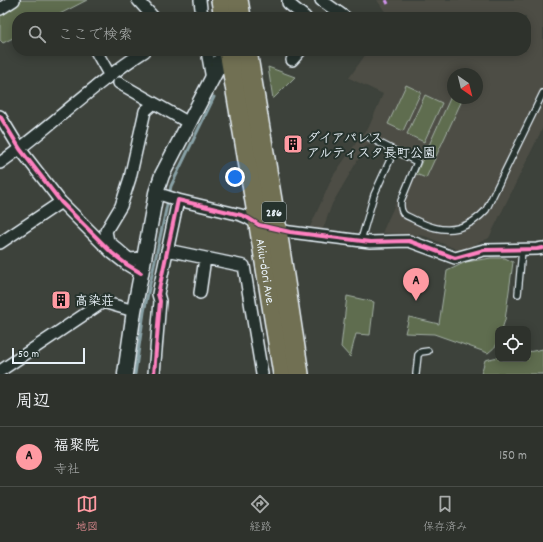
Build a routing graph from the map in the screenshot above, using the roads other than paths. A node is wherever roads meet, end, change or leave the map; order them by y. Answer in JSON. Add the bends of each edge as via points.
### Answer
{"nodes":[{"id":1,"x":14,"y":0,"type":"edge"},
{"id":2,"x":138,"y":0,"type":"edge"},
{"id":3,"x":200,"y":0,"type":"edge"},
{"id":4,"x":221,"y":0,"type":"edge"},
{"id":5,"x":288,"y":0,"type":"edge"},
{"id":6,"x":321,"y":0,"type":"edge"},
{"id":7,"x":0,"y":9,"type":"edge"},
{"id":8,"x":238,"y":11,"type":"edge"},
{"id":9,"x":149,"y":12,"type":"edge"},
{"id":10,"x":201,"y":12,"type":"edge"},
{"id":11,"x":299,"y":12,"type":"edge"},
{"id":12,"x":338,"y":12,"type":"edge"},
{"id":13,"x":99,"y":56,"type":"edge"},
{"id":14,"x":137,"y":56,"type":"edge"},
{"id":15,"x":208,"y":56,"type":"edge"},
{"id":16,"x":222,"y":56,"type":"edge"},
{"id":17,"x":230,"y":56,"type":"edge"},
{"id":18,"x":248,"y":56,"type":"edge"},
{"id":19,"x":296,"y":56,"type":"edge"},
{"id":20,"x":292,"y":60,"type":"dead end"},
{"id":21,"x":110,"y":76,"type":"junction"},
{"id":22,"x":212,"y":79,"type":"junction"},
{"id":23,"x":119,"y":83,"type":"dead end"},
{"id":24,"x":543,"y":93,"type":"edge"},
{"id":25,"x":154,"y":103,"type":"junction"},
{"id":26,"x":0,"y":116,"type":"edge"},
{"id":27,"x":189,"y":123,"type":"junction"},
{"id":28,"x":370,"y":138,"type":"dead end"},
{"id":29,"x":20,"y":149,"type":"junction"},
{"id":30,"x":390,"y":160,"type":"dead end"},
{"id":31,"x":0,"y":163,"type":"edge"},
{"id":32,"x":159,"y":194,"type":"junction"},
{"id":33,"x":176,"y":200,"type":"junction"},
{"id":34,"x":61,"y":202,"type":"junction"},
{"id":35,"x":268,"y":227,"type":"junction"},
{"id":36,"x":361,"y":240,"type":"junction"},
{"id":37,"x":0,"y":243,"type":"edge"},
{"id":38,"x":543,"y":248,"type":"edge"},
{"id":39,"x":167,"y":250,"type":"junction"},
{"id":40,"x":522,"y":250,"type":"junction"},
{"id":41,"x":144,"y":258,"type":"junction"},
{"id":42,"x":205,"y":258,"type":"junction"},
{"id":43,"x":141,"y":272,"type":"junction"},
{"id":44,"x":200,"y":293,"type":"dead end"},
{"id":45,"x":518,"y":294,"type":"dead end"},
{"id":46,"x":134,"y":311,"type":"junction"},
{"id":47,"x":428,"y":351,"type":"dead end"},
{"id":48,"x":0,"y":370,"type":"edge"},
{"id":49,"x":125,"y":374,"type":"edge"},
{"id":50,"x":154,"y":374,"type":"edge"},
{"id":51,"x":262,"y":374,"type":"edge"},
{"id":52,"x":283,"y":374,"type":"edge"},
{"id":53,"x":300,"y":374,"type":"edge"},
{"id":54,"x":416,"y":374,"type":"edge"}],
"edges":[{"from":1,"to":7,"type":"street"},
{"from":2,"to":9,"type":"street"},
{"from":3,"to":10,"type":"street"},
{"from":4,"to":8,"type":"highway"},
{"from":5,"to":11,"type":"street","via":[[288,3]]},
{"from":6,"to":12,"type":"street"},
{"from":13,"to":21,"type":"street"},
{"from":14,"to":21,"type":"street"},
{"from":15,"to":22,"type":"street"},
{"from":16,"to":22,"type":"street"},
{"from":17,"to":35,"type":"highway","name":"Akiu-dori Ave.","number":"286"},
{"from":18,"to":35,"type":"highway","name":"Akiu-dori Ave.","number":"286"},
{"from":19,"to":20,"type":"street"},
{"from":21,"to":29,"type":"street"},
{"from":22,"to":27,"type":"street"},
{"from":23,"to":25,"type":"street"},
{"from":24,"to":28,"type":"lane","via":[[486,210],[469,225],[458,228],[438,228],[404,215],[400,208],[401,201],[417,162]]},
{"from":25,"to":27,"type":"street"},
{"from":25,"to":41,"type":"street","via":[[145,111],[121,206],[106,231],[108,241],[129,258]]},
{"from":26,"to":29,"type":"street"},
{"from":27,"to":32,"type":"street","via":[[162,176]]},
{"from":29,"to":31,"type":"street"},
{"from":29,"to":34,"type":"street"},
{"from":30,"to":36,"type":"lane","via":[[374,194]]},
{"from":32,"to":33,"type":"street"},
{"from":32,"to":41,"type":"street"},
{"from":33,"to":35,"type":"street","via":[[241,215]]},
{"from":33,"to":39,"type":"street"},
{"from":34,"to":37,"type":"street"},
{"from":34,"to":43,"type":"street","via":[[112,253]]},
{"from":35,"to":36,"type":"street"},
{"from":35,"to":52,"type":"highway","name":"Akiu-dori Ave.","number":"286"},
{"from":35,"to":53,"type":"highway","name":"Akiu-dori Ave.","number":"286"},
{"from":36,"to":40,"type":"street","via":[[409,241],[455,258],[484,250]]},
{"from":38,"to":40,"type":"street"},
{"from":39,"to":42,"type":"street"},
{"from":39,"to":50,"type":"street","via":[[158,294],[160,301]]},
{"from":40,"to":45,"type":"lane"},
{"from":41,"to":43,"type":"street"},
{"from":42,"to":44,"type":"street"},
{"from":42,"to":51,"type":"street","via":[[244,266]]},
{"from":43,"to":46,"type":"street"},
{"from":46,"to":48,"type":"street","via":[[103,302]]},
{"from":46,"to":49,"type":"street"},
{"from":47,"to":54,"type":"lane","via":[[418,355]]}]}
